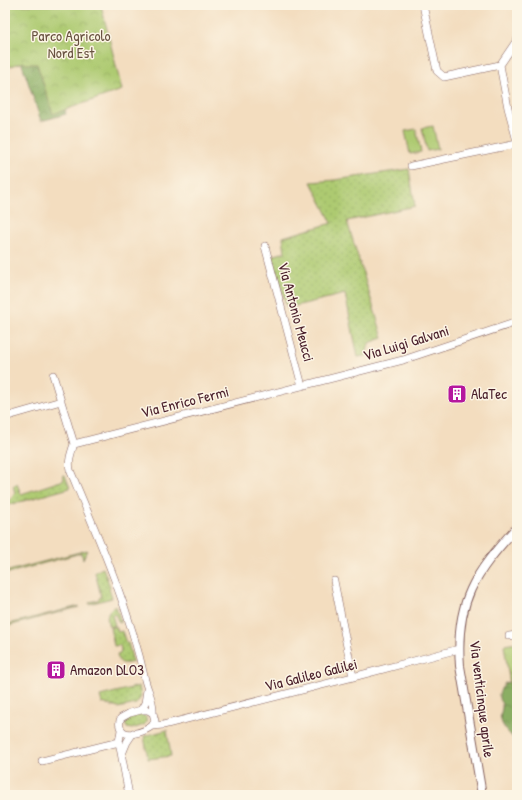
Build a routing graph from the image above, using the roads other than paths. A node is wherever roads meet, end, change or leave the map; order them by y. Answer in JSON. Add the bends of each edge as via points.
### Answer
{"nodes":[{"id":1,"x":424,"y":5,"type":"edge"},
{"id":2,"x":517,"y":40,"type":"edge"},
{"id":3,"x":500,"y":65,"type":"junction"},
{"id":4,"x":517,"y":141,"type":"edge"},
{"id":5,"x":517,"y":144,"type":"edge"},
{"id":6,"x":411,"y":166,"type":"dead end"},
{"id":7,"x":265,"y":246,"type":"dead end"},
{"id":8,"x":517,"y":322,"type":"edge"},
{"id":9,"x":53,"y":375,"type":"dead end"},
{"id":10,"x":302,"y":386,"type":"junction"},
{"id":11,"x":61,"y":401,"type":"junction"},
{"id":12,"x":5,"y":417,"type":"edge"},
{"id":13,"x":74,"y":444,"type":"junction"},
{"id":14,"x":517,"y":527,"type":"edge"},
{"id":15,"x":334,"y":581,"type":"dead end"},
{"id":16,"x":517,"y":635,"type":"edge"},
{"id":17,"x":509,"y":636,"type":"dead end"},
{"id":18,"x":459,"y":649,"type":"junction"},
{"id":19,"x":353,"y":678,"type":"junction"},
{"id":20,"x":147,"y":690,"type":"junction"},
{"id":21,"x":141,"y":710,"type":"junction"},
{"id":22,"x":154,"y":715,"type":"junction"},
{"id":23,"x":170,"y":724,"type":"junction"},
{"id":24,"x":152,"y":726,"type":"junction"},
{"id":25,"x":121,"y":730,"type":"junction"},
{"id":26,"x":133,"y":733,"type":"junction"},
{"id":27,"x":119,"y":742,"type":"junction"},
{"id":28,"x":122,"y":755,"type":"junction"},
{"id":29,"x":42,"y":761,"type":"dead end"},
{"id":30,"x":129,"y":795,"type":"edge"},
{"id":31,"x":482,"y":795,"type":"edge"}],
"edges":[{"from":1,"to":3,"type":"street","via":[[437,71],[440,74],[444,77]]},
{"from":2,"to":3,"type":"street"},
{"from":3,"to":4,"type":"street"},
{"from":5,"to":6,"type":"street"},
{"from":7,"to":10,"type":"street","name":"Via Antonio Meucci"},
{"from":8,"to":10,"type":"street","name":"Via Luigi Galvani","via":[[403,360]]},
{"from":9,"to":11,"type":"street"},
{"from":10,"to":13,"type":"street","name":"Via Enrico Fermi"},
{"from":11,"to":12,"type":"street"},
{"from":11,"to":13,"type":"street"},
{"from":13,"to":20,"type":"street","via":[[70,470],[114,576],[140,657]]},
{"from":14,"to":18,"type":"street","name":"Via venticinque aprile","via":[[486,563],[469,591],[461,620]]},
{"from":15,"to":19,"type":"street"},
{"from":16,"to":17,"type":"street"},
{"from":18,"to":19,"type":"street","name":"Via Galileo Galilei"},
{"from":18,"to":31,"type":"street","name":"Via venticinque aprile","via":[[462,681]]},
{"from":19,"to":23,"type":"street","name":"Via Galileo Galilei"},
{"from":20,"to":21,"type":"street"},
{"from":20,"to":22,"type":"street"},
{"from":21,"to":22,"type":"street","via":[[148,710]]},
{"from":21,"to":25,"type":"street","via":[[121,718]]},
{"from":22,"to":23,"type":"street"},
{"from":22,"to":24,"type":"street"},
{"from":23,"to":24,"type":"street","name":"Via Galileo Galilei"},
{"from":24,"to":26,"type":"street"},
{"from":25,"to":26,"type":"street"},
{"from":25,"to":27,"type":"street"},
{"from":26,"to":28,"type":"street"},
{"from":27,"to":28,"type":"street"},
{"from":27,"to":29,"type":"street"},
{"from":28,"to":30,"type":"street"}]}
